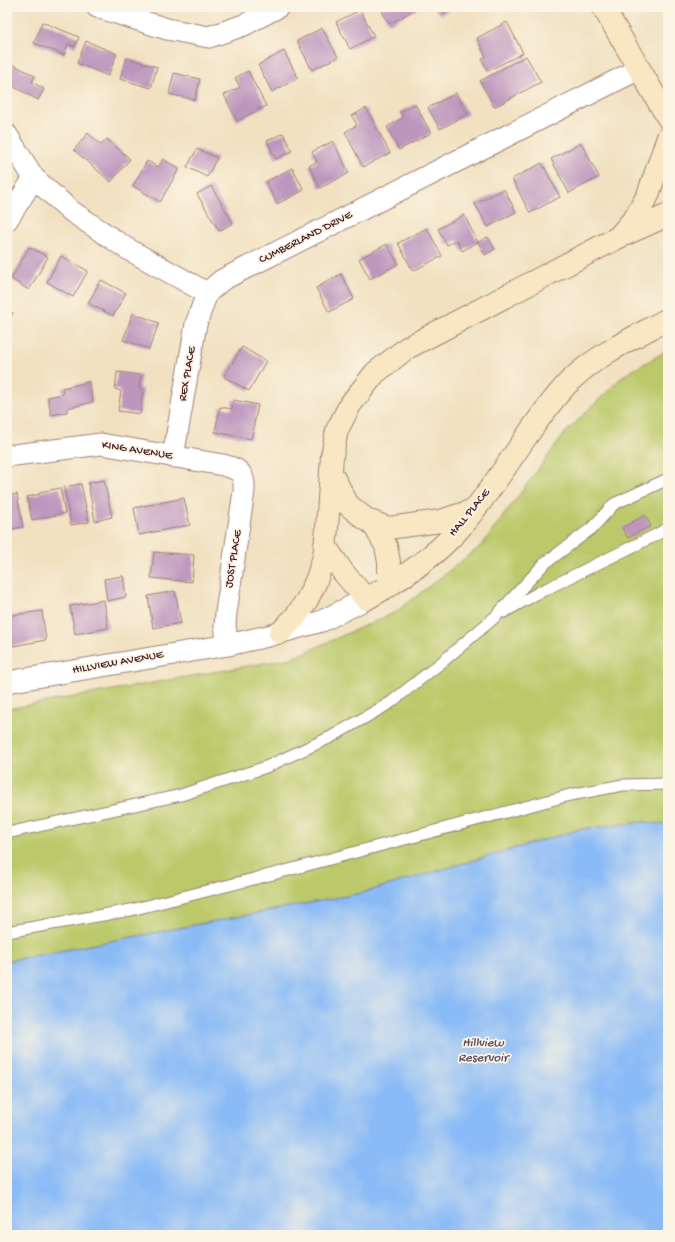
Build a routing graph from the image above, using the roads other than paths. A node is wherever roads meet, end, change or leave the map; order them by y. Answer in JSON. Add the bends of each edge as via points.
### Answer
{"nodes":[{"id":1,"x":97,"y":7,"type":"edge"},
{"id":2,"x":278,"y":7,"type":"edge"},
{"id":3,"x":603,"y":7,"type":"edge"},
{"id":4,"x":639,"y":69,"type":"junction"},
{"id":5,"x":668,"y":118,"type":"edge"},
{"id":6,"x":7,"y":135,"type":"edge"},
{"id":7,"x":668,"y":137,"type":"edge"},
{"id":8,"x":34,"y":178,"type":"junction"},
{"id":9,"x":668,"y":215,"type":"edge"},
{"id":10,"x":7,"y":220,"type":"edge"},
{"id":11,"x":617,"y":238,"type":"junction"},
{"id":12,"x":208,"y":293,"type":"junction"},
{"id":13,"x":668,"y":319,"type":"edge"},
{"id":14,"x":7,"y":456,"type":"edge"},
{"id":15,"x":173,"y":456,"type":"junction"},
{"id":16,"x":331,"y":473,"type":"junction"},
{"id":17,"x":241,"y":474,"type":"joint"},
{"id":18,"x":668,"y":479,"type":"edge"},
{"id":19,"x":474,"y":510,"type":"junction"},
{"id":20,"x":372,"y":522,"type":"junction"},
{"id":21,"x":668,"y":528,"type":"edge"},
{"id":22,"x":325,"y":546,"type":"junction"},
{"id":23,"x":390,"y":586,"type":"junction"},
{"id":24,"x":366,"y":599,"type":"junction"},
{"id":25,"x":495,"y":617,"type":"junction"},
{"id":26,"x":280,"y":633,"type":"junction"},
{"id":27,"x":228,"y":645,"type":"junction"},
{"id":28,"x":7,"y":682,"type":"edge"},
{"id":29,"x":668,"y":784,"type":"edge"},
{"id":30,"x":7,"y":833,"type":"edge"},
{"id":31,"x":7,"y":932,"type":"edge"}],
"edges":[{"from":1,"to":2,"type":"street","via":[[167,29],[209,37],[244,25]]},
{"from":3,"to":4,"type":"main road"},
{"from":4,"to":5,"type":"main road"},
{"from":4,"to":12,"type":"street","name":"CUMBERLAND DRIVE","via":[[222,280]]},
{"from":6,"to":8,"type":"street"},
{"from":7,"to":11,"type":"main road","via":[[648,195],[635,218]]},
{"from":8,"to":10,"type":"street"},
{"from":8,"to":12,"type":"street","via":[[71,211],[126,248]]},
{"from":9,"to":11,"type":"main road"},
{"from":11,"to":16,"type":"main road","via":[[407,348],[375,372],[350,405],[337,430]]},
{"from":12,"to":15,"type":"street","name":"REX PLACE","via":[[196,324]]},
{"from":13,"to":19,"type":"main road","name":"HALL PLACE","via":[[585,367],[570,381],[540,417]]},
{"from":14,"to":15,"type":"street","name":"KING AVENUE","via":[[101,444]]},
{"from":15,"to":17,"type":"street","name":"KING AVENUE","via":[[223,465],[234,468]]},
{"from":16,"to":20,"type":"main road","via":[[348,505]]},
{"from":16,"to":22,"type":"main road"},
{"from":17,"to":27,"type":"street","name":"JOST PLACE","via":[[244,491],[226,613]]},
{"from":18,"to":25,"type":"lane","via":[[614,504],[592,528],[544,564]]},
{"from":19,"to":20,"type":"main road","via":[[441,521],[414,526],[388,528]]},
{"from":19,"to":23,"type":"main road","name":"HALL PLACE","via":[[438,550]]},
{"from":20,"to":23,"type":"main road","via":[[386,546]]},
{"from":21,"to":25,"type":"lane"},
{"from":22,"to":24,"type":"main road"},
{"from":22,"to":26,"type":"main road","via":[[316,582],[307,600]]},
{"from":23,"to":24,"type":"main road","name":"HALL PLACE"},
{"from":24,"to":26,"type":"street","name":"HALL PLACE","via":[[322,621]]},
{"from":25,"to":30,"type":"lane","via":[[390,703],[332,737],[266,767],[181,795]]},
{"from":26,"to":27,"type":"street","name":"HALL PLACE"},
{"from":27,"to":28,"type":"street","name":"HILLVIEW AVENUE"},
{"from":29,"to":31,"type":"lane","via":[[623,785],[570,795],[131,910]]}]}
